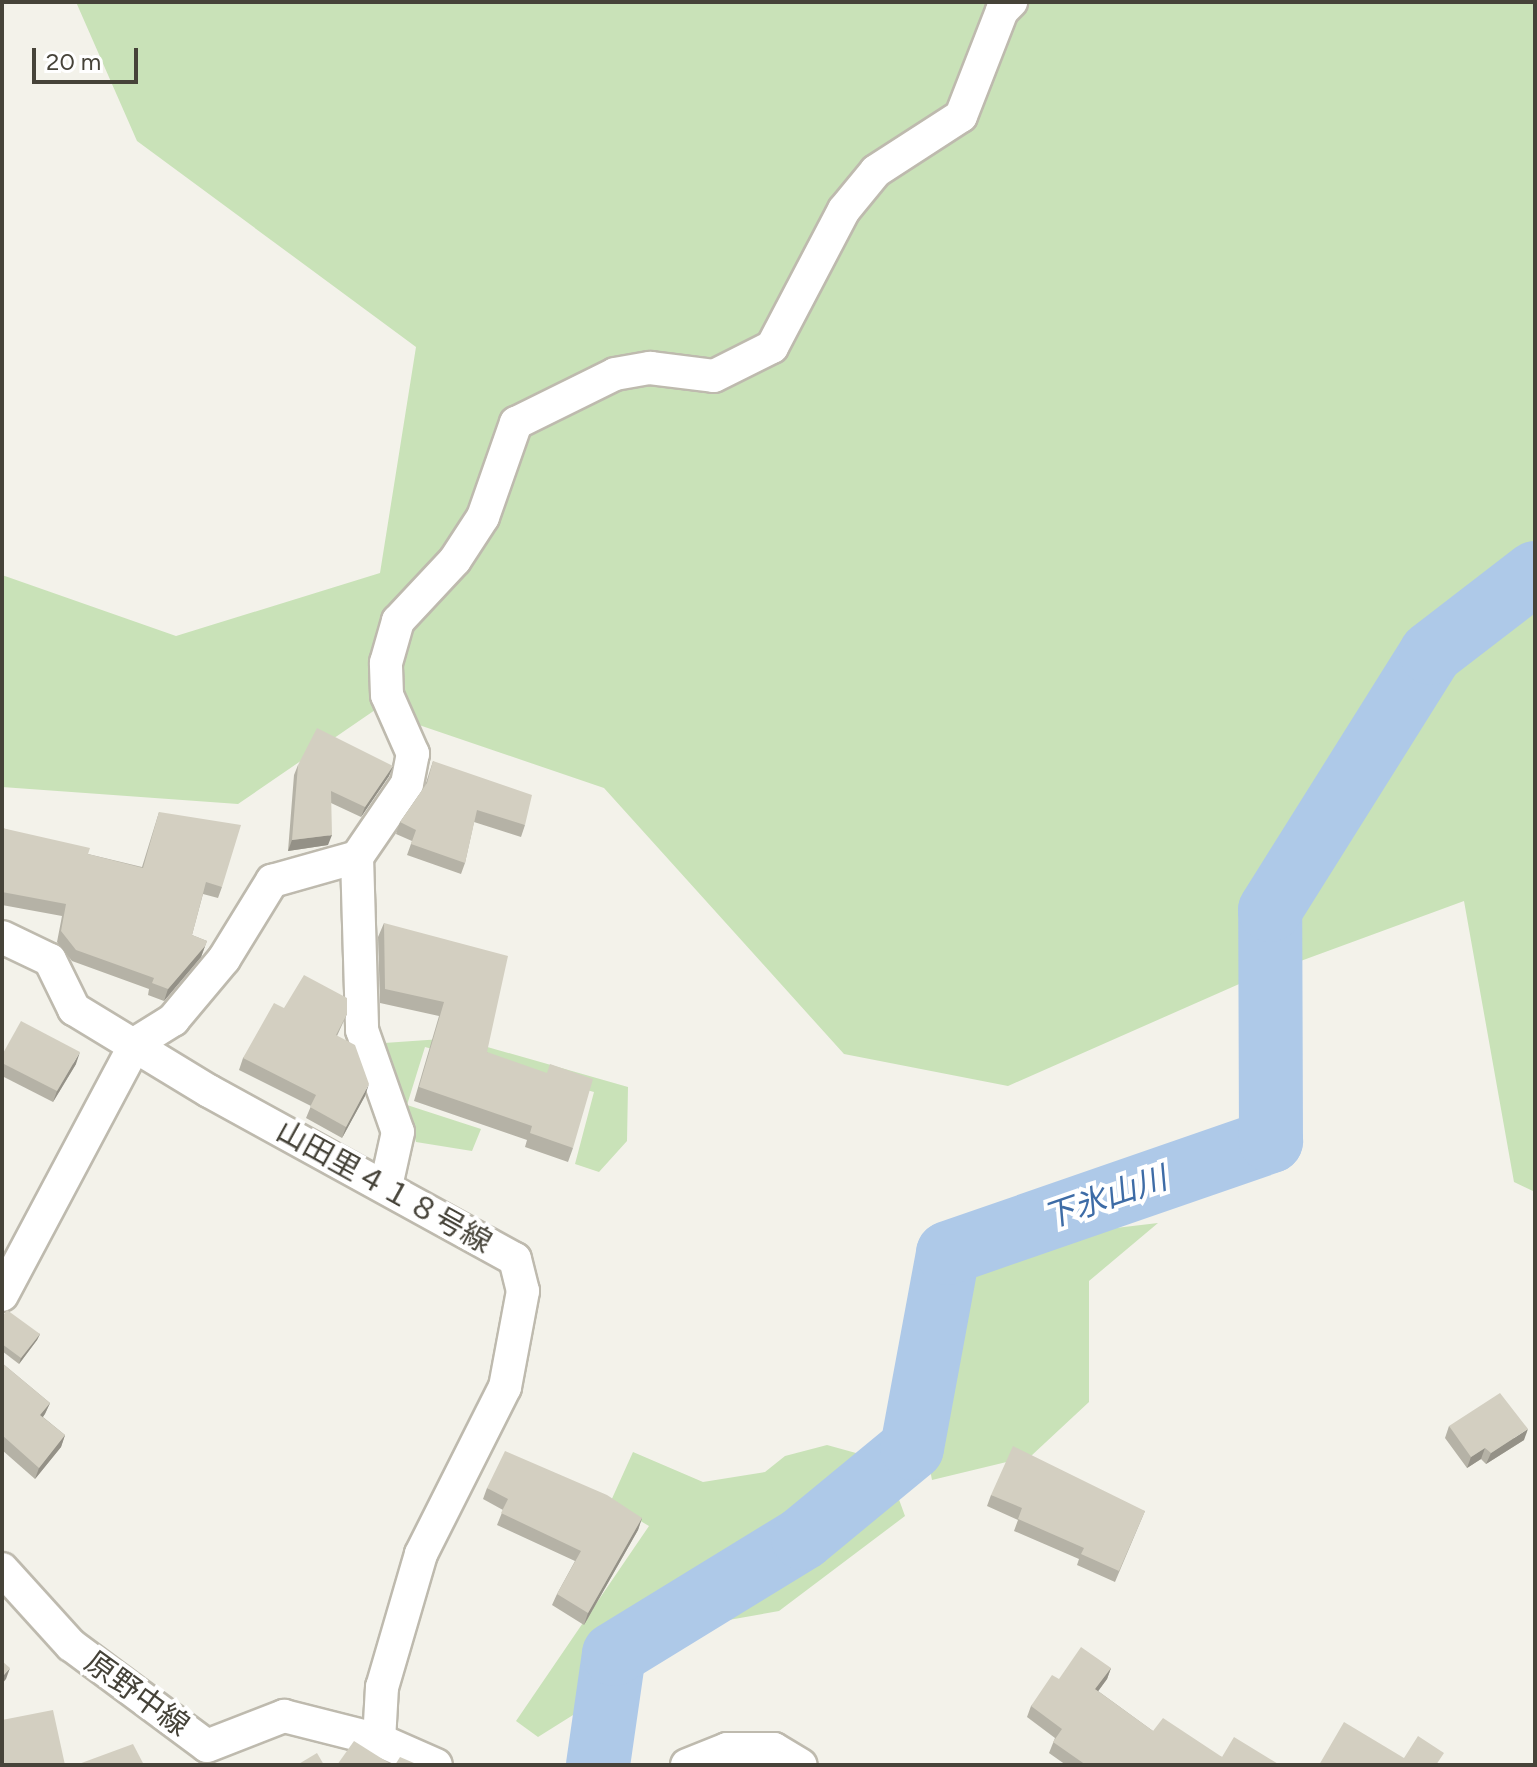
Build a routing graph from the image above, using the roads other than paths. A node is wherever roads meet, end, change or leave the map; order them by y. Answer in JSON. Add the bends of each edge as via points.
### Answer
{"nodes":[{"id":1,"x":1011,"y":2,"type":"edge"},
{"id":2,"x":357,"y":857,"type":"junction"},
{"id":3,"x":2,"y":937,"type":"edge"},
{"id":4,"x":136,"y":1043,"type":"junction"},
{"id":5,"x":386,"y":1186,"type":"junction"},
{"id":6,"x":2,"y":1295,"type":"edge"},
{"id":7,"x":2,"y":1569,"type":"edge"},
{"id":8,"x":379,"y":1740,"type":"junction"},
{"id":9,"x":436,"y":1765,"type":"edge"},
{"id":10,"x":687,"y":1765,"type":"edge"},
{"id":11,"x":801,"y":1765,"type":"edge"}],
"edges":[{"from":1,"to":2,"type":"street","via":[[1002,11],[961,116],[876,171],[852,200],[772,347],[714,376],[650,368],[615,374],[516,423],[483,517],[455,560],[398,621],[386,663],[387,695],[413,754],[407,784]]},
{"from":2,"to":4,"type":"street","via":[[272,881],[224,959],[173,1020]]},
{"from":2,"to":5,"type":"street","via":[[362,1030],[398,1132]]},
{"from":3,"to":4,"type":"street","name":"山田里４１８号線","via":[[50,960],[74,1009]]},
{"from":4,"to":5,"type":"street","name":"山田里４１８号線","via":[[209,1091]]},
{"from":4,"to":6,"type":"street"},
{"from":5,"to":8,"type":"street","name":"山田里４１８号線","via":[[515,1259],[523,1291],[505,1387],[421,1554],[382,1687]]},
{"from":7,"to":8,"type":"street","name":"原野中線","via":[[71,1645],[207,1746],[284,1716]]},
{"from":8,"to":9,"type":"street","name":"原野中線"},
{"from":10,"to":11,"type":"street","via":[[727,1749],[774,1749]]}]}
